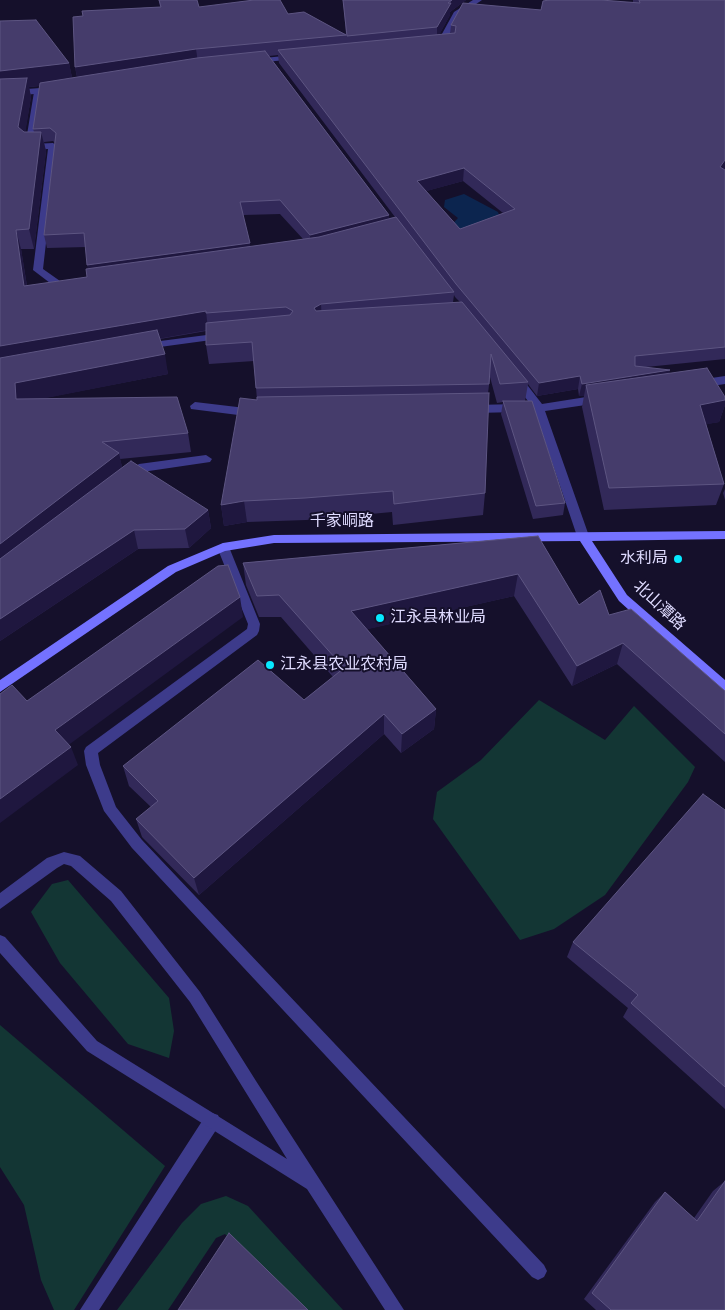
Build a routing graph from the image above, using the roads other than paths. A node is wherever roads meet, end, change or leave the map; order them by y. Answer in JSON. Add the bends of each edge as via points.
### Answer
{"nodes":[{"id":1,"x":478,"y":0,"type":"edge"},
{"id":2,"x":451,"y":42,"type":"edge"},
{"id":3,"x":307,"y":56,"type":"edge"},
{"id":4,"x":243,"y":62,"type":"edge"},
{"id":5,"x":66,"y":88,"type":"edge"},
{"id":6,"x":38,"y":92,"type":"junction"},
{"id":7,"x":0,"y":94,"type":"edge"},
{"id":8,"x":78,"y":285,"type":"edge"},
{"id":9,"x":238,"y":335,"type":"edge"},
{"id":10,"x":135,"y":348,"type":"edge"},
{"id":11,"x":508,"y":369,"type":"edge"},
{"id":12,"x":725,"y":380,"type":"edge"},
{"id":13,"x":686,"y":386,"type":"edge"},
{"id":14,"x":607,"y":397,"type":"edge"},
{"id":15,"x":195,"y":406,"type":"dead end"},
{"id":16,"x":539,"y":408,"type":"junction"},
{"id":17,"x":460,"y":409,"type":"edge"},
{"id":18,"x":265,"y":413,"type":"edge"},
{"id":19,"x":206,"y":459,"type":"dead end"},
{"id":20,"x":116,"y":484,"type":"edge"},
{"id":21,"x":725,"y":535,"type":"edge"},
{"id":22,"x":583,"y":536,"type":"junction"},
{"id":23,"x":223,"y":547,"type":"junction"},
{"id":24,"x":0,"y":687,"type":"edge"},
{"id":25,"x":725,"y":688,"type":"edge"},
{"id":26,"x":0,"y":902,"type":"edge"},
{"id":27,"x":0,"y":942,"type":"edge"},
{"id":28,"x":212,"y":1121,"type":"junction"},
{"id":29,"x":314,"y":1186,"type":"junction"},
{"id":30,"x":538,"y":1271,"type":"dead end"},
{"id":31,"x":89,"y":1310,"type":"edge"},
{"id":32,"x":395,"y":1310,"type":"edge"}],
"edges":[{"from":1,"to":2,"type":"street","via":[[456,14],[437,43]]},
{"from":3,"to":4,"type":"street","via":[[272,63]]},
{"from":5,"to":6,"type":"street"},
{"from":6,"to":7,"type":"street"},
{"from":6,"to":8,"type":"street","via":[[29,147],[53,146],[38,270],[57,284]]},
{"from":9,"to":10,"type":"street"},
{"from":11,"to":16,"type":"street"},
{"from":12,"to":13,"type":"street"},
{"from":14,"to":16,"type":"street"},
{"from":15,"to":18,"type":"street"},
{"from":16,"to":17,"type":"street"},
{"from":16,"to":22,"type":"street"},
{"from":19,"to":20,"type":"street","via":[[139,468]]},
{"from":21,"to":22,"type":"main road","name":"千家峒路"},
{"from":22,"to":23,"type":"main road","name":"千家峒路","via":[[274,539]]},
{"from":22,"to":25,"type":"main road","name":"北山潭路","via":[[623,598]]},
{"from":23,"to":24,"type":"main road","name":"千家峒路","via":[[172,569]]},
{"from":23,"to":30,"type":"street","via":[[254,624],[253,631],[91,751],[93,765],[111,811],[137,844]]},
{"from":26,"to":29,"type":"street","via":[[52,863],[64,858],[75,862],[116,896],[195,997]]},
{"from":27,"to":28,"type":"street","via":[[92,1046]]},
{"from":28,"to":29,"type":"street"},
{"from":28,"to":31,"type":"street"},
{"from":29,"to":32,"type":"street"}]}
